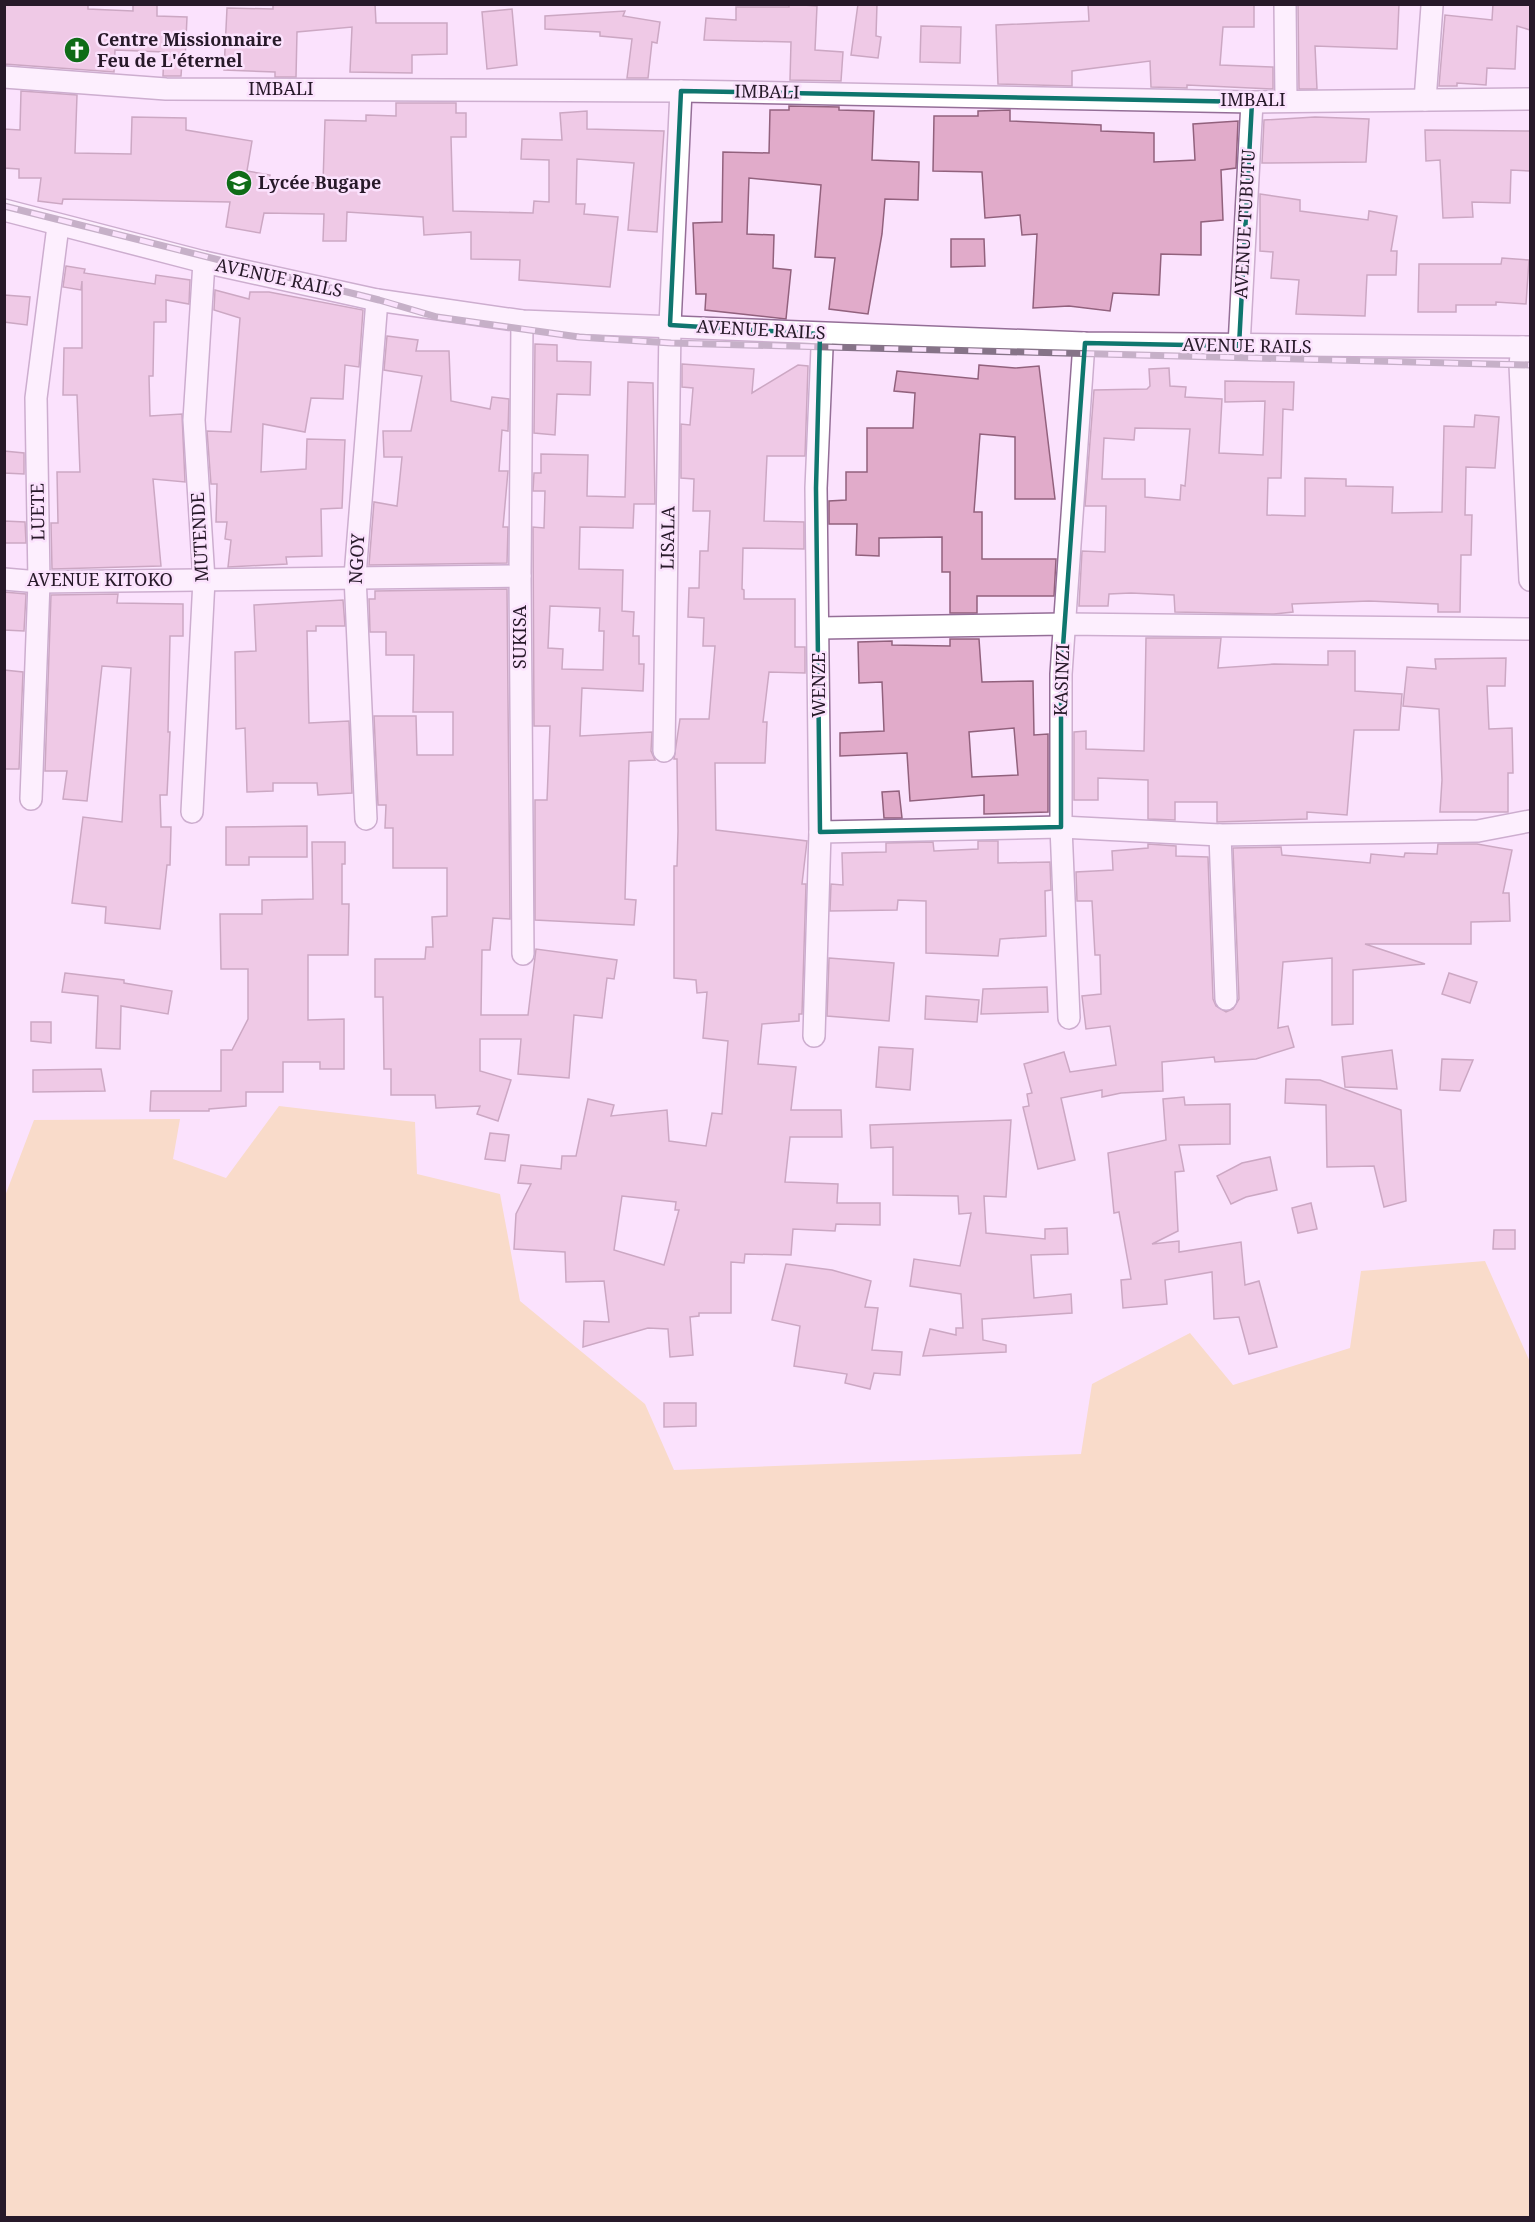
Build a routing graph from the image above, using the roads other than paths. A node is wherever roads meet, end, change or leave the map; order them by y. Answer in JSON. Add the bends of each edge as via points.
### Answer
{"nodes":[{"id":1,"x":1285,"y":4,"type":"edge"},
{"id":2,"x":1432,"y":6,"type":"dead end"},
{"id":3,"x":4,"y":77,"type":"edge"},
{"id":4,"x":681,"y":91,"type":"junction"},
{"id":5,"x":1530,"y":99,"type":"edge"},
{"id":6,"x":1286,"y":100,"type":"junction"},
{"id":7,"x":1425,"y":100,"type":"junction"},
{"id":8,"x":1252,"y":102,"type":"junction"},
{"id":9,"x":4,"y":210,"type":"edge"},
{"id":10,"x":58,"y":226,"type":"junction"},
{"id":11,"x":204,"y":262,"type":"junction"},
{"id":12,"x":377,"y":300,"type":"junction"},
{"id":13,"x":522,"y":321,"type":"junction"},
{"id":14,"x":669,"y":325,"type":"junction"},
{"id":15,"x":820,"y":334,"type":"junction"},
{"id":16,"x":1084,"y":343,"type":"junction"},
{"id":17,"x":1239,"y":346,"type":"junction"},
{"id":18,"x":1526,"y":347,"type":"edge"},
{"id":19,"x":355,"y":576,"type":"junction"},
{"id":20,"x":520,"y":576,"type":"junction"},
{"id":21,"x":4,"y":579,"type":"edge"},
{"id":22,"x":204,"y":580,"type":"junction"},
{"id":23,"x":1530,"y":580,"type":"edge"},
{"id":24,"x":39,"y":582,"type":"junction"},
{"id":25,"x":1064,"y":624,"type":"junction"},
{"id":26,"x":819,"y":628,"type":"junction"},
{"id":27,"x":1530,"y":629,"type":"edge"},
{"id":28,"x":664,"y":750,"type":"dead end"},
{"id":29,"x":31,"y":799,"type":"dead end"},
{"id":30,"x":192,"y":812,"type":"dead end"},
{"id":31,"x":366,"y":819,"type":"dead end"},
{"id":32,"x":1530,"y":821,"type":"edge"},
{"id":33,"x":1061,"y":827,"type":"junction"},
{"id":34,"x":820,"y":832,"type":"junction"},
{"id":35,"x":1220,"y":835,"type":"junction"},
{"id":36,"x":523,"y":954,"type":"dead end"},
{"id":37,"x":1226,"y":999,"type":"dead end"},
{"id":38,"x":1069,"y":1018,"type":"dead end"},
{"id":39,"x":814,"y":1036,"type":"dead end"}],
"edges":[{"from":1,"to":6,"type":"street"},
{"from":2,"to":7,"type":"street"},
{"from":3,"to":4,"type":"street","name":"IMBALI","via":[[166,89]]},
{"from":4,"to":8,"type":"street","name":"IMBALI"},
{"from":4,"to":14,"type":"street","name":"LISALA"},
{"from":5,"to":7,"type":"street","name":"IMBALI"},
{"from":6,"to":7,"type":"street","name":"IMBALI"},
{"from":6,"to":8,"type":"street","name":"IMBALI"},
{"from":8,"to":17,"type":"street","name":"AVENUE TUBUTU"},
{"from":9,"to":10,"type":"street","name":"AVENUE RAILS"},
{"from":10,"to":11,"type":"street","name":"AVENUE RAILS"},
{"from":10,"to":24,"type":"street","name":"LUETE","via":[[36,398]]},
{"from":11,"to":12,"type":"street","name":"AVENUE RAILS"},
{"from":11,"to":22,"type":"street","name":"MUTENDE","via":[[194,420]]},
{"from":12,"to":13,"type":"street","name":"AVENUE RAILS"},
{"from":12,"to":19,"type":"street","name":"NGOY"},
{"from":13,"to":14,"type":"street","name":"AVENUE RAILS"},
{"from":13,"to":20,"type":"street","name":"SUKISA"},
{"from":14,"to":15,"type":"street","name":"AVENUE RAILS"},
{"from":14,"to":28,"type":"street","name":"LISALA"},
{"from":15,"to":16,"type":"street","name":"AVENUE RAILS"},
{"from":15,"to":26,"type":"street","name":"WENZE","via":[[816,488]]},
{"from":16,"to":17,"type":"street","name":"AVENUE RAILS"},
{"from":16,"to":25,"type":"street","name":"KASINZI"},
{"from":17,"to":18,"type":"street","name":"AVENUE RAILS"},
{"from":18,"to":23,"type":"street","via":[[1520,365]]},
{"from":19,"to":20,"type":"street","name":"AVENUE KITOKO"},
{"from":19,"to":22,"type":"street","name":"AVENUE KITOKO"},
{"from":19,"to":31,"type":"street","name":"NGOY"},
{"from":20,"to":36,"type":"street","name":"SUKISA"},
{"from":21,"to":24,"type":"street","name":"AVENUE KITOKO"},
{"from":22,"to":24,"type":"street","name":"AVENUE KITOKO"},
{"from":22,"to":30,"type":"street","name":"MUTENDE"},
{"from":24,"to":29,"type":"street","name":"LUETE"},
{"from":25,"to":26,"type":"street"},
{"from":25,"to":27,"type":"street"},
{"from":25,"to":33,"type":"street","name":"KASINZI"},
{"from":26,"to":34,"type":"street","name":"WENZE"},
{"from":32,"to":35,"type":"street","via":[[1478,831]]},
{"from":33,"to":34,"type":"street"},
{"from":33,"to":35,"type":"street"},
{"from":33,"to":38,"type":"street","name":"KASINZI"},
{"from":34,"to":39,"type":"street","name":"WENZE"},
{"from":35,"to":37,"type":"street"}]}
